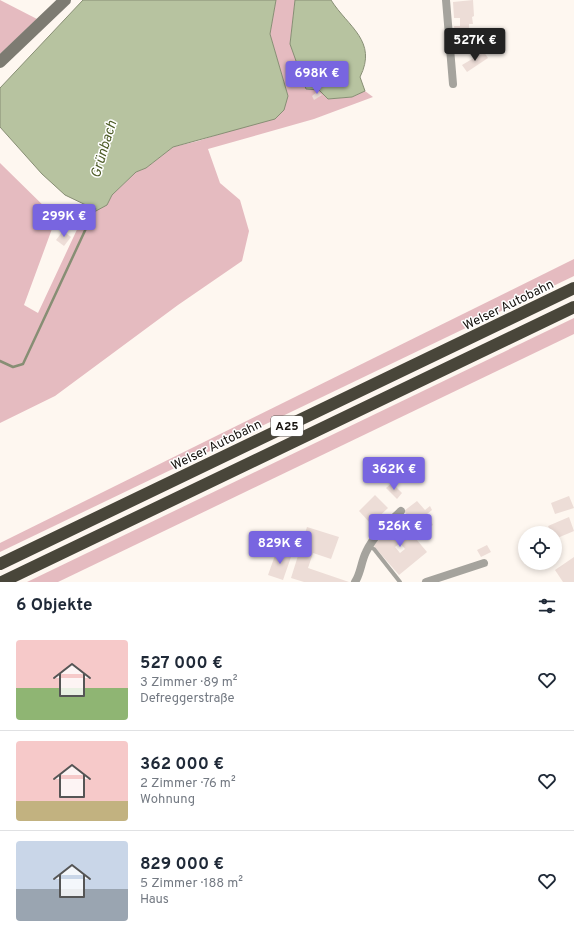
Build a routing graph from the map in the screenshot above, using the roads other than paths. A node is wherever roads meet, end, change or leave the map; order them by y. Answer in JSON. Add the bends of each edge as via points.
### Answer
{"nodes":[{"id":1,"x":65,"y":0,"type":"edge"},
{"id":2,"x":446,"y":0,"type":"edge"},
{"id":3,"x":0,"y":62,"type":"edge"},
{"id":4,"x":453,"y":84,"type":"dead end"},
{"id":5,"x":574,"y":288,"type":"edge"},
{"id":6,"x":574,"y":307,"type":"edge"},
{"id":7,"x":401,"y":511,"type":"dead end"},
{"id":8,"x":369,"y":546,"type":"junction"},
{"id":9,"x":484,"y":563,"type":"dead end"},
{"id":10,"x":0,"y":564,"type":"edge"},
{"id":11,"x":2,"y":582,"type":"edge"},
{"id":12,"x":355,"y":582,"type":"edge"},
{"id":13,"x":400,"y":582,"type":"edge"},
{"id":14,"x":426,"y":582,"type":"edge"}],
"edges":[{"from":1,"to":3,"type":"street"},
{"from":2,"to":4,"type":"street"},
{"from":5,"to":10,"type":"highway","name":"Welser Autobahn","number":"A25"},
{"from":6,"to":11,"type":"highway","number":"A25"},
{"from":7,"to":8,"type":"street","via":[[380,531]]},
{"from":8,"to":12,"type":"street"},
{"from":8,"to":13,"type":"lane"},
{"from":9,"to":14,"type":"street"}]}
